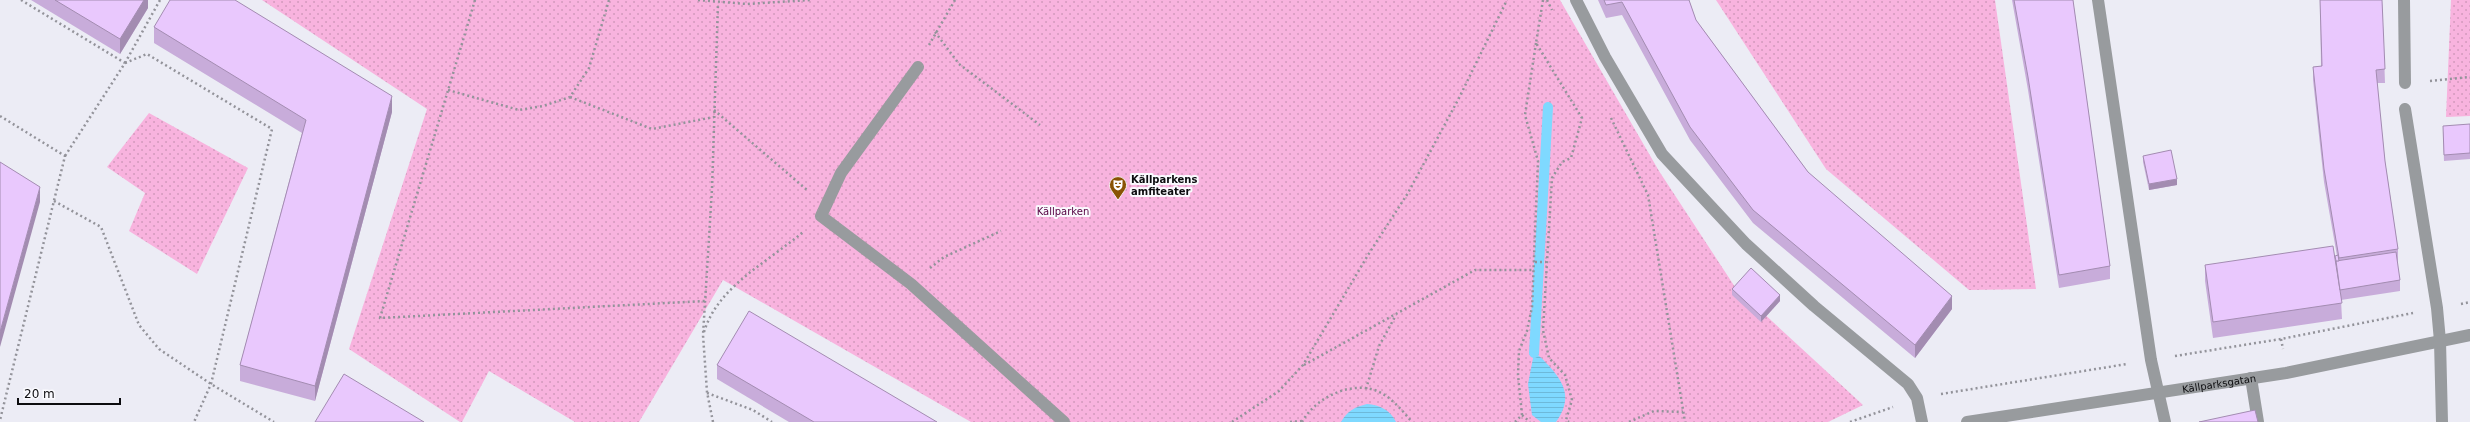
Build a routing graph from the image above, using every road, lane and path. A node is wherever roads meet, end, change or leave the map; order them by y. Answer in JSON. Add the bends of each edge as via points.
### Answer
{"nodes":[{"id":1,"x":21,"y":0,"type":"edge"},
{"id":2,"x":160,"y":0,"type":"edge"},
{"id":3,"x":475,"y":0,"type":"edge"},
{"id":4,"x":609,"y":0,"type":"edge"},
{"id":5,"x":698,"y":0,"type":"edge"},
{"id":6,"x":810,"y":0,"type":"edge"},
{"id":7,"x":955,"y":0,"type":"edge"},
{"id":8,"x":1507,"y":0,"type":"edge"},
{"id":9,"x":1543,"y":0,"type":"edge"},
{"id":10,"x":1547,"y":0,"type":"edge"},
{"id":11,"x":1576,"y":0,"type":"edge"},
{"id":12,"x":2098,"y":0,"type":"edge"},
{"id":13,"x":2404,"y":0,"type":"edge"},
{"id":14,"x":718,"y":3,"type":"junction"},
{"id":15,"x":1554,"y":14,"type":"dead end"},
{"id":16,"x":935,"y":32,"type":"junction"},
{"id":17,"x":1536,"y":43,"type":"junction"},
{"id":18,"x":125,"y":63,"type":"junction"},
{"id":19,"x":918,"y":67,"type":"joint"},
{"id":20,"x":2470,"y":77,"type":"edge"},
{"id":21,"x":2405,"y":83,"type":"joint"},
{"id":22,"x":448,"y":90,"type":"junction"},
{"id":23,"x":570,"y":97,"type":"junction"},
{"id":24,"x":714,"y":109,"type":"junction"},
{"id":25,"x":2405,"y":110,"type":"dead end"},
{"id":26,"x":1609,"y":115,"type":"dead end"},
{"id":27,"x":0,"y":116,"type":"edge"},
{"id":28,"x":714,"y":118,"type":"junction"},
{"id":29,"x":1040,"y":125,"type":"dead end"},
{"id":30,"x":65,"y":156,"type":"junction"},
{"id":31,"x":54,"y":201,"type":"junction"},
{"id":32,"x":824,"y":211,"type":"junction"},
{"id":33,"x":1001,"y":231,"type":"dead end"},
{"id":34,"x":1534,"y":262,"type":"junction"},
{"id":35,"x":1546,"y":262,"type":"junction"},
{"id":36,"x":1534,"y":270,"type":"junction"},
{"id":37,"x":911,"y":284,"type":"junction"},
{"id":38,"x":705,"y":301,"type":"junction"},
{"id":39,"x":1396,"y":315,"type":"junction"},
{"id":40,"x":2470,"y":335,"type":"edge"},
{"id":41,"x":703,"y":336,"type":"junction"},
{"id":42,"x":2440,"y":341,"type":"junction"},
{"id":43,"x":1303,"y":365,"type":"junction"},
{"id":44,"x":2251,"y":378,"type":"junction"},
{"id":45,"x":211,"y":384,"type":"junction"},
{"id":46,"x":1366,"y":388,"type":"junction"},
{"id":47,"x":2158,"y":391,"type":"junction"},
{"id":48,"x":707,"y":392,"type":"junction"},
{"id":49,"x":1683,"y":412,"type":"junction"},
{"id":50,"x":1522,"y":415,"type":"junction"},
{"id":51,"x":0,"y":420,"type":"edge"},
{"id":52,"x":194,"y":422,"type":"edge"},
{"id":53,"x":274,"y":422,"type":"edge"},
{"id":54,"x":713,"y":422,"type":"edge"},
{"id":55,"x":772,"y":422,"type":"edge"},
{"id":56,"x":1064,"y":422,"type":"edge"},
{"id":57,"x":1232,"y":422,"type":"edge"},
{"id":58,"x":1290,"y":422,"type":"edge"},
{"id":59,"x":1302,"y":422,"type":"edge"},
{"id":60,"x":1412,"y":422,"type":"edge"},
{"id":61,"x":1515,"y":422,"type":"edge"},
{"id":62,"x":1530,"y":422,"type":"edge"},
{"id":63,"x":1569,"y":422,"type":"edge"},
{"id":64,"x":1628,"y":422,"type":"edge"},
{"id":65,"x":1685,"y":422,"type":"edge"},
{"id":66,"x":1922,"y":422,"type":"edge"},
{"id":67,"x":1967,"y":422,"type":"edge"},
{"id":68,"x":2165,"y":422,"type":"edge"},
{"id":69,"x":2258,"y":422,"type":"edge"},
{"id":70,"x":2442,"y":422,"type":"edge"}],
"edges":[{"from":1,"to":18,"type":"path"},
{"from":2,"to":18,"type":"path"},
{"from":3,"to":22,"type":"path"},
{"from":4,"to":23,"type":"path","via":[[589,68]]},
{"from":5,"to":14,"type":"path"},
{"from":6,"to":14,"type":"path"},
{"from":7,"to":16,"type":"path"},
{"from":8,"to":43,"type":"path","via":[[1459,98],[1408,193],[1368,254]]},
{"from":9,"to":17,"type":"path"},
{"from":10,"to":15,"type":"path"},
{"from":11,"to":66,"type":"street","via":[[1605,57],[1662,154],[1746,244],[1814,306],[1908,384],[1917,398]]},
{"from":12,"to":47,"type":"street","via":[[2151,360]]},
{"from":13,"to":21,"type":"street"},
{"from":14,"to":24,"type":"path"},
{"from":16,"to":19,"type":"path"},
{"from":16,"to":29,"type":"path","via":[[958,64]]},
{"from":17,"to":34,"type":"path","via":[[1524,115],[1538,161]]},
{"from":17,"to":35,"type":"path","via":[[1582,118],[1571,158],[1562,162],[1552,178]]},
{"from":18,"to":30,"type":"path"},
{"from":18,"to":45,"type":"path","via":[[148,54],[272,129]]},
{"from":19,"to":32,"type":"street","via":[[840,173]]},
{"from":20,"to":21,"type":"path"},
{"from":22,"to":23,"type":"path","via":[[519,110],[543,106]]},
{"from":22,"to":38,"type":"path","via":[[380,318]]},
{"from":23,"to":28,"type":"path","via":[[652,129]]},
{"from":24,"to":28,"type":"path"},
{"from":24,"to":32,"type":"path"},
{"from":25,"to":42,"type":"street"},
{"from":26,"to":49,"type":"path","via":[[1648,195]]},
{"from":27,"to":30,"type":"path"},
{"from":28,"to":38,"type":"path"},
{"from":30,"to":31,"type":"path"},
{"from":31,"to":45,"type":"path","via":[[101,228],[139,326],[159,349]]},
{"from":31,"to":51,"type":"path"},
{"from":32,"to":37,"type":"street"},
{"from":32,"to":41,"type":"path","via":[[781,252],[721,298],[708,317]]},
{"from":33,"to":37,"type":"path","via":[[944,258]]},
{"from":34,"to":35,"type":"path"},
{"from":34,"to":36,"type":"path"},
{"from":35,"to":63,"type":"path","via":[[1543,330],[1549,358],[1565,375],[1572,400],[1566,420]]},
{"from":36,"to":39,"type":"path","via":[[1475,270]]},
{"from":36,"to":50,"type":"path","via":[[1532,307],[1527,331],[1519,351],[1518,375]]},
{"from":37,"to":56,"type":"street"},
{"from":38,"to":41,"type":"path"},
{"from":39,"to":43,"type":"path"},
{"from":39,"to":46,"type":"path","via":[[1379,346]]},
{"from":40,"to":42,"type":"street","name":"Källparksgatan"},
{"from":41,"to":48,"type":"path"},
{"from":42,"to":44,"type":"street","name":"Källparksgatan"},
{"from":42,"to":70,"type":"street"},
{"from":43,"to":57,"type":"path","via":[[1279,391]]},
{"from":44,"to":47,"type":"street","name":"Källparksgatan"},
{"from":44,"to":69,"type":"street"},
{"from":45,"to":52,"type":"path"},
{"from":45,"to":53,"type":"path"},
{"from":46,"to":59,"type":"path","via":[[1334,394],[1314,406]]},
{"from":46,"to":60,"type":"path","via":[[1387,397]]},
{"from":47,"to":67,"type":"street","name":"Källparksgatan"},
{"from":47,"to":68,"type":"street"},
{"from":48,"to":54,"type":"path"},
{"from":48,"to":55,"type":"path","via":[[753,410]]},
{"from":49,"to":64,"type":"path","via":[[1654,411]]},
{"from":49,"to":65,"type":"path"},
{"from":50,"to":61,"type":"path"},
{"from":50,"to":62,"type":"path"},
{"from":58,"to":59,"type":"path"}]}
